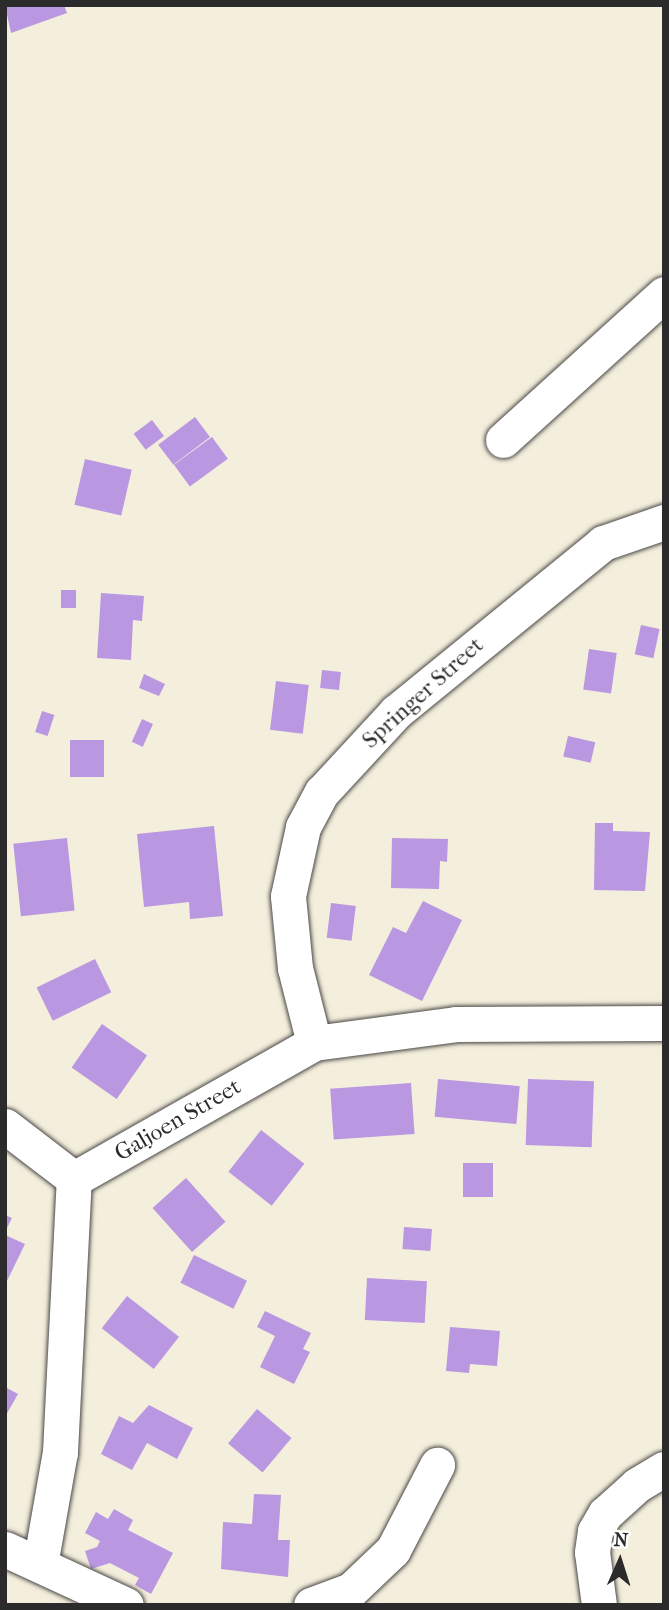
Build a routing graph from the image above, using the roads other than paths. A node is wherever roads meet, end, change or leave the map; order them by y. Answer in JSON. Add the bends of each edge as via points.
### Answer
{"nodes":[{"id":1,"x":664,"y":294,"type":"edge"},
{"id":2,"x":503,"y":440,"type":"dead end"},
{"id":3,"x":664,"y":522,"type":"edge"},
{"id":4,"x":664,"y":1023,"type":"edge"},
{"id":5,"x":314,"y":1043,"type":"junction"},
{"id":6,"x":5,"y":1126,"type":"edge"},
{"id":7,"x":74,"y":1180,"type":"junction"},
{"id":8,"x":437,"y":1465,"type":"dead end"},
{"id":9,"x":664,"y":1469,"type":"edge"},
{"id":10,"x":5,"y":1549,"type":"edge"},
{"id":11,"x":40,"y":1565,"type":"junction"},
{"id":12,"x":126,"y":1605,"type":"edge"},
{"id":13,"x":311,"y":1605,"type":"edge"},
{"id":14,"x":599,"y":1605,"type":"edge"}],
"edges":[{"from":1,"to":2,"type":"street"},
{"from":3,"to":5,"type":"street","name":"Springer Street","via":[[603,543],[396,712],[322,792],[293,857],[288,896],[295,968]]},
{"from":4,"to":5,"type":"street","name":"Galjoen Street","via":[[456,1024]]},
{"from":5,"to":7,"type":"street","name":"Galjoen Street"},
{"from":6,"to":7,"type":"street"},
{"from":7,"to":11,"type":"street","via":[[60,1452]]},
{"from":8,"to":13,"type":"street","via":[[393,1550],[351,1590]]},
{"from":9,"to":14,"type":"street","via":[[636,1485],[605,1514],[595,1531],[592,1552]]},
{"from":10,"to":11,"type":"street"},
{"from":11,"to":12,"type":"street"}]}
